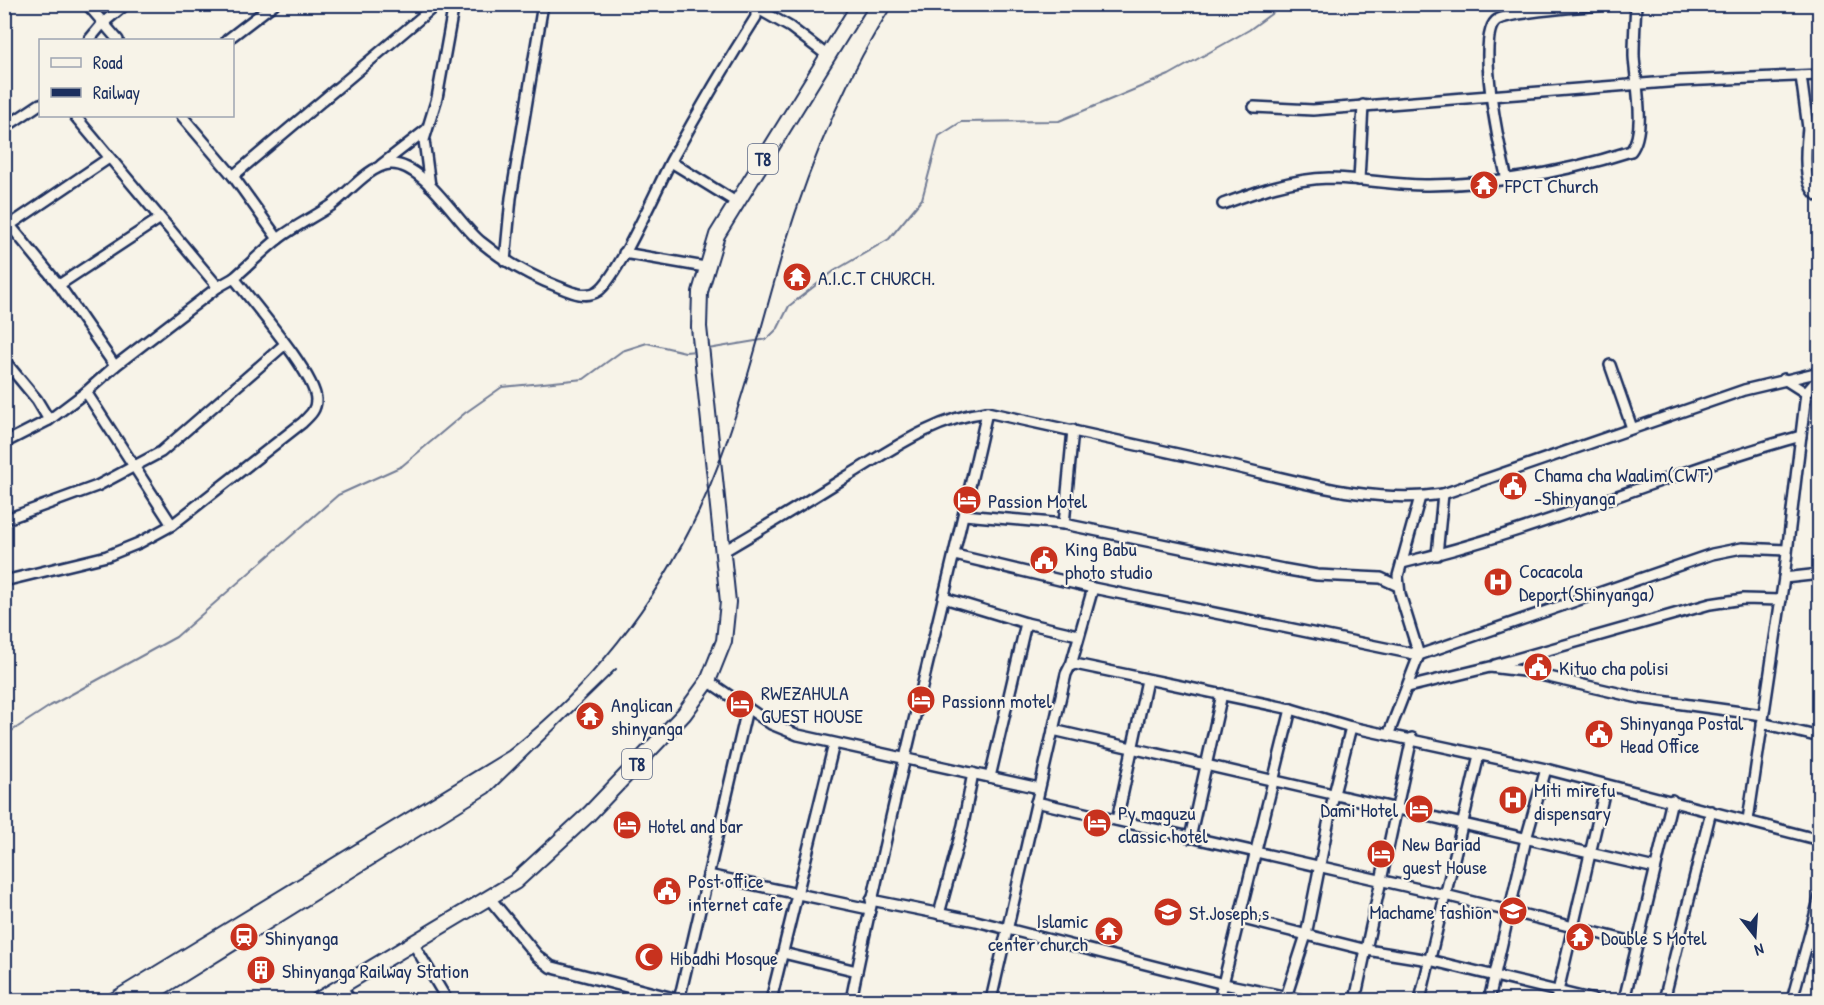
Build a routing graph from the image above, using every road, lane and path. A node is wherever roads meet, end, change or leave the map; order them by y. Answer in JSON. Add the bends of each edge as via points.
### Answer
{"nodes":[{"id":1,"x":87,"y":4,"type":"edge"},
{"id":2,"x":126,"y":4,"type":"edge"},
{"id":3,"x":274,"y":4,"type":"edge"},
{"id":4,"x":436,"y":4,"type":"edge"},
{"id":5,"x":454,"y":4,"type":"edge"},
{"id":6,"x":543,"y":4,"type":"edge"},
{"id":7,"x":860,"y":4,"type":"edge"},
{"id":8,"x":1615,"y":4,"type":"edge"},
{"id":9,"x":1636,"y":4,"type":"edge"},
{"id":10,"x":759,"y":9,"type":"edge"},
{"id":11,"x":103,"y":23,"type":"junction"},
{"id":12,"x":90,"y":39,"type":"edge"},
{"id":13,"x":117,"y":39,"type":"edge"},
{"id":14,"x":228,"y":39,"type":"edge"},
{"id":15,"x":828,"y":56,"type":"junction"},
{"id":16,"x":1820,"y":75,"type":"edge"},
{"id":17,"x":1801,"y":76,"type":"junction"},
{"id":18,"x":1636,"y":86,"type":"junction"},
{"id":19,"x":1493,"y":98,"type":"junction"},
{"id":20,"x":39,"y":105,"type":"edge"},
{"id":21,"x":1363,"y":105,"type":"junction"},
{"id":22,"x":1254,"y":107,"type":"dead end"},
{"id":23,"x":76,"y":117,"type":"edge"},
{"id":24,"x":183,"y":117,"type":"edge"},
{"id":25,"x":4,"y":128,"type":"edge"},
{"id":26,"x":1808,"y":128,"type":"junction"},
{"id":27,"x":426,"y":130,"type":"junction"},
{"id":28,"x":1820,"y":132,"type":"edge"},
{"id":29,"x":109,"y":158,"type":"junction"},
{"id":30,"x":671,"y":162,"type":"junction"},
{"id":31,"x":380,"y":166,"type":"junction"},
{"id":32,"x":233,"y":176,"type":"junction"},
{"id":33,"x":1359,"y":180,"type":"junction"},
{"id":34,"x":1507,"y":180,"type":"junction"},
{"id":35,"x":430,"y":186,"type":"junction"},
{"id":36,"x":1820,"y":197,"type":"edge"},
{"id":37,"x":736,"y":202,"type":"junction"},
{"id":38,"x":1223,"y":204,"type":"dead end"},
{"id":39,"x":159,"y":219,"type":"junction"},
{"id":40,"x":6,"y":224,"type":"edge"},
{"id":41,"x":278,"y":239,"type":"junction"},
{"id":42,"x":624,"y":253,"type":"junction"},
{"id":43,"x":505,"y":261,"type":"junction"},
{"id":44,"x":705,"y":267,"type":"junction"},
{"id":45,"x":234,"y":278,"type":"junction"},
{"id":46,"x":59,"y":285,"type":"junction"},
{"id":47,"x":218,"y":287,"type":"junction"},
{"id":48,"x":284,"y":345,"type":"junction"},
{"id":49,"x":5,"y":361,"type":"edge"},
{"id":50,"x":1610,"y":365,"type":"dead end"},
{"id":51,"x":115,"y":366,"type":"junction"},
{"id":52,"x":1819,"y":378,"type":"edge"},
{"id":53,"x":1784,"y":379,"type":"junction"},
{"id":54,"x":86,"y":393,"type":"junction"},
{"id":55,"x":1806,"y":393,"type":"junction"},
{"id":56,"x":987,"y":412,"type":"junction"},
{"id":57,"x":49,"y":420,"type":"junction"},
{"id":58,"x":1632,"y":428,"type":"junction"},
{"id":59,"x":1072,"y":430,"type":"junction"},
{"id":60,"x":1801,"y":436,"type":"junction"},
{"id":61,"x":4,"y":443,"type":"edge"},
{"id":62,"x":134,"y":467,"type":"junction"},
{"id":63,"x":1443,"y":494,"type":"junction"},
{"id":64,"x":1420,"y":497,"type":"junction"},
{"id":65,"x":964,"y":515,"type":"junction"},
{"id":66,"x":4,"y":520,"type":"edge"},
{"id":67,"x":1064,"y":524,"type":"junction"},
{"id":68,"x":172,"y":525,"type":"junction"},
{"id":69,"x":1786,"y":550,"type":"junction"},
{"id":70,"x":724,"y":551,"type":"junction"},
{"id":71,"x":955,"y":555,"type":"junction"},
{"id":72,"x":1437,"y":555,"type":"junction"},
{"id":73,"x":1402,"y":563,"type":"junction"},
{"id":74,"x":1820,"y":574,"type":"edge"},
{"id":75,"x":1784,"y":578,"type":"junction"},
{"id":76,"x":4,"y":581,"type":"edge"},
{"id":77,"x":1398,"y":586,"type":"junction"},
{"id":78,"x":1093,"y":588,"type":"junction"},
{"id":79,"x":944,"y":598,"type":"junction"},
{"id":80,"x":1781,"y":600,"type":"junction"},
{"id":81,"x":1026,"y":623,"type":"junction"},
{"id":82,"x":1078,"y":635,"type":"junction"},
{"id":83,"x":1419,"y":655,"type":"junction"},
{"id":84,"x":1071,"y":665,"type":"junction"},
{"id":85,"x":1490,"y":667,"type":"junction"},
{"id":86,"x":1147,"y":680,"type":"junction"},
{"id":87,"x":708,"y":681,"type":"junction"},
{"id":88,"x":1408,"y":687,"type":"junction"},
{"id":89,"x":1222,"y":694,"type":"junction"},
{"id":90,"x":747,"y":709,"type":"junction"},
{"id":91,"x":1291,"y":709,"type":"junction"},
{"id":92,"x":1762,"y":719,"type":"junction"},
{"id":93,"x":1351,"y":727,"type":"junction"},
{"id":94,"x":1053,"y":730,"type":"junction"},
{"id":95,"x":1389,"y":733,"type":"junction"},
{"id":96,"x":1820,"y":737,"type":"edge"},
{"id":97,"x":1412,"y":738,"type":"junction"},
{"id":98,"x":834,"y":744,"type":"junction"},
{"id":99,"x":1133,"y":749,"type":"junction"},
{"id":100,"x":1479,"y":755,"type":"junction"},
{"id":101,"x":904,"y":759,"type":"junction"},
{"id":102,"x":1206,"y":766,"type":"junction"},
{"id":103,"x":1546,"y":769,"type":"junction"},
{"id":104,"x":973,"y":773,"type":"junction"},
{"id":105,"x":990,"y":777,"type":"junction"},
{"id":106,"x":1272,"y":780,"type":"junction"},
{"id":107,"x":1606,"y":785,"type":"junction"},
{"id":108,"x":1039,"y":788,"type":"junction"},
{"id":109,"x":1334,"y":794,"type":"junction"},
{"id":110,"x":1672,"y":800,"type":"junction"},
{"id":111,"x":1036,"y":802,"type":"junction"},
{"id":112,"x":1397,"y":809,"type":"junction"},
{"id":113,"x":1711,"y":811,"type":"junction"},
{"id":114,"x":1117,"y":820,"type":"junction"},
{"id":115,"x":1748,"y":820,"type":"junction"},
{"id":116,"x":1463,"y":826,"type":"junction"},
{"id":117,"x":1190,"y":838,"type":"junction"},
{"id":118,"x":1526,"y":839,"type":"junction"},
{"id":119,"x":1820,"y":840,"type":"edge"},
{"id":120,"x":1255,"y":853,"type":"junction"},
{"id":121,"x":1590,"y":854,"type":"junction"},
{"id":122,"x":1320,"y":867,"type":"junction"},
{"id":123,"x":1655,"y":868,"type":"junction"},
{"id":124,"x":708,"y":874,"type":"junction"},
{"id":125,"x":1382,"y":882,"type":"junction"},
{"id":126,"x":797,"y":895,"type":"junction"},
{"id":127,"x":1445,"y":895,"type":"junction"},
{"id":128,"x":1820,"y":896,"type":"edge"},
{"id":129,"x":490,"y":898,"type":"junction"},
{"id":130,"x":870,"y":904,"type":"junction"},
{"id":131,"x":1509,"y":911,"type":"junction"},
{"id":132,"x":939,"y":914,"type":"junction"},
{"id":133,"x":1239,"y":918,"type":"junction"},
{"id":134,"x":1815,"y":927,"type":"edge"},
{"id":135,"x":1008,"y":928,"type":"junction"},
{"id":136,"x":1574,"y":928,"type":"junction"},
{"id":137,"x":1306,"y":935,"type":"junction"},
{"id":138,"x":413,"y":943,"type":"junction"},
{"id":139,"x":1637,"y":943,"type":"junction"},
{"id":140,"x":1368,"y":950,"type":"junction"},
{"id":141,"x":783,"y":953,"type":"junction"},
{"id":142,"x":1430,"y":960,"type":"junction"},
{"id":143,"x":857,"y":971,"type":"junction"},
{"id":144,"x":1495,"y":977,"type":"junction"},
{"id":145,"x":1224,"y":984,"type":"junction"},
{"id":146,"x":342,"y":987,"type":"junction"},
{"id":147,"x":1557,"y":997,"type":"edge"},
{"id":148,"x":1285,"y":999,"type":"edge"},
{"id":149,"x":318,"y":1000,"type":"edge"},
{"id":150,"x":350,"y":1000,"type":"edge"},
{"id":151,"x":447,"y":1000,"type":"edge"},
{"id":152,"x":679,"y":1000,"type":"edge"},
{"id":153,"x":771,"y":1000,"type":"edge"},
{"id":154,"x":851,"y":1000,"type":"edge"},
{"id":155,"x":991,"y":1000,"type":"edge"},
{"id":156,"x":1220,"y":1000,"type":"edge"},
{"id":157,"x":1303,"y":1000,"type":"edge"},
{"id":158,"x":1355,"y":1000,"type":"edge"},
{"id":159,"x":1420,"y":1000,"type":"edge"},
{"id":160,"x":1489,"y":1000,"type":"edge"},
{"id":161,"x":1594,"y":1000,"type":"edge"},
{"id":162,"x":1624,"y":1000,"type":"edge"},
{"id":163,"x":1664,"y":1000,"type":"edge"},
{"id":164,"x":1792,"y":1000,"type":"edge"}],
"edges":[{"from":1,"to":11,"type":"street"},
{"from":2,"to":11,"type":"street"},
{"from":3,"to":14,"type":"street"},
{"from":4,"to":32,"type":"street"},
{"from":5,"to":27,"type":"street","via":[[437,98]]},
{"from":6,"to":43,"type":"street","via":[[511,198]]},
{"from":7,"to":15,"type":"highway","number":"T8"},
{"from":8,"to":19,"type":"street","via":[[1508,15],[1497,20],[1491,26],[1487,45]]},
{"from":9,"to":18,"type":"street"},
{"from":10,"to":15,"type":"street"},
{"from":10,"to":30,"type":"street"},
{"from":11,"to":12,"type":"street"},
{"from":11,"to":13,"type":"street"},
{"from":15,"to":37,"type":"highway","number":"T8"},
{"from":16,"to":17,"type":"street"},
{"from":17,"to":18,"type":"street"},
{"from":17,"to":26,"type":"street"},
{"from":18,"to":19,"type":"street"},
{"from":18,"to":34,"type":"street","via":[[1639,126],[1631,151]]},
{"from":19,"to":21,"type":"street"},
{"from":19,"to":34,"type":"street"},
{"from":20,"to":25,"type":"street"},
{"from":21,"to":22,"type":"street","via":[[1313,110]]},
{"from":21,"to":33,"type":"street"},
{"from":23,"to":29,"type":"street"},
{"from":24,"to":32,"type":"street"},
{"from":26,"to":28,"type":"street"},
{"from":26,"to":36,"type":"street","via":[[1809,181]]},
{"from":27,"to":31,"type":"street"},
{"from":27,"to":35,"type":"street","via":[[424,149]]},
{"from":29,"to":39,"type":"street"},
{"from":29,"to":40,"type":"street"},
{"from":30,"to":37,"type":"street"},
{"from":30,"to":42,"type":"street"},
{"from":31,"to":35,"type":"street","via":[[403,166]]},
{"from":31,"to":41,"type":"street"},
{"from":32,"to":41,"type":"street"},
{"from":33,"to":34,"type":"street","via":[[1430,185]]},
{"from":33,"to":38,"type":"street","via":[[1290,182]]},
{"from":35,"to":43,"type":"street","via":[[478,240]]},
{"from":37,"to":44,"type":"highway","number":"T8"},
{"from":39,"to":46,"type":"street"},
{"from":39,"to":47,"type":"street"},
{"from":40,"to":46,"type":"street"},
{"from":41,"to":45,"type":"street"},
{"from":42,"to":43,"type":"street","via":[[604,286],[589,295],[538,279]]},
{"from":42,"to":44,"type":"street"},
{"from":44,"to":70,"type":"highway","number":"T8","via":[[699,327]]},
{"from":45,"to":47,"type":"street"},
{"from":45,"to":48,"type":"street"},
{"from":46,"to":51,"type":"street"},
{"from":47,"to":51,"type":"street"},
{"from":48,"to":62,"type":"street","via":[[183,435]]},
{"from":48,"to":68,"type":"street","via":[[312,386],[314,411]]},
{"from":49,"to":57,"type":"street"},
{"from":50,"to":58,"type":"street"},
{"from":51,"to":54,"type":"street"},
{"from":52,"to":53,"type":"street"},
{"from":52,"to":55,"type":"street"},
{"from":53,"to":55,"type":"street"},
{"from":53,"to":58,"type":"street"},
{"from":54,"to":57,"type":"street"},
{"from":54,"to":62,"type":"street"},
{"from":55,"to":60,"type":"street"},
{"from":56,"to":59,"type":"street"},
{"from":56,"to":65,"type":"street"},
{"from":56,"to":70,"type":"street","via":[[948,419],[912,438]]},
{"from":57,"to":61,"type":"street"},
{"from":58,"to":63,"type":"street"},
{"from":59,"to":64,"type":"street","via":[[1307,484]]},
{"from":59,"to":67,"type":"street"},
{"from":60,"to":69,"type":"street"},
{"from":60,"to":72,"type":"street","via":[[1731,455],[1530,527]]},
{"from":62,"to":66,"type":"street","via":[[73,496]]},
{"from":62,"to":68,"type":"street"},
{"from":63,"to":64,"type":"street"},
{"from":63,"to":72,"type":"street"},
{"from":64,"to":73,"type":"street"},
{"from":65,"to":67,"type":"street"},
{"from":65,"to":71,"type":"street"},
{"from":67,"to":77,"type":"street","via":[[1299,572],[1381,578]]},
{"from":68,"to":76,"type":"street","via":[[107,556]]},
{"from":69,"to":75,"type":"street"},
{"from":69,"to":83,"type":"street","via":[[1742,548],[1712,555]]},
{"from":70,"to":87,"type":"highway","number":"T8","via":[[726,626]]},
{"from":71,"to":78,"type":"street"},
{"from":71,"to":79,"type":"street"},
{"from":72,"to":73,"type":"street"},
{"from":73,"to":77,"type":"street"},
{"from":74,"to":75,"type":"street"},
{"from":75,"to":80,"type":"street"},
{"from":77,"to":83,"type":"street"},
{"from":78,"to":82,"type":"street"},
{"from":78,"to":83,"type":"street"},
{"from":79,"to":81,"type":"street"},
{"from":79,"to":101,"type":"street"},
{"from":80,"to":85,"type":"street","via":[[1719,602]]},
{"from":80,"to":92,"type":"street"},
{"from":81,"to":82,"type":"street"},
{"from":81,"to":105,"type":"street"},
{"from":82,"to":84,"type":"street"},
{"from":83,"to":88,"type":"street"},
{"from":84,"to":86,"type":"street","via":[[1079,663]]},
{"from":84,"to":94,"type":"street"},
{"from":85,"to":88,"type":"street"},
{"from":85,"to":92,"type":"street"},
{"from":86,"to":89,"type":"street"},
{"from":86,"to":99,"type":"street"},
{"from":87,"to":90,"type":"street"},
{"from":87,"to":129,"type":"highway","number":"T8","via":[[684,714],[590,814],[515,882]]},
{"from":88,"to":95,"type":"street"},
{"from":89,"to":91,"type":"street"},
{"from":89,"to":102,"type":"street"},
{"from":90,"to":98,"type":"street","via":[[798,735]]},
{"from":90,"to":124,"type":"street"},
{"from":91,"to":93,"type":"street"},
{"from":91,"to":106,"type":"street"},
{"from":92,"to":96,"type":"street"},
{"from":92,"to":115,"type":"street"},
{"from":93,"to":95,"type":"street"},
{"from":93,"to":109,"type":"street"},
{"from":94,"to":99,"type":"street"},
{"from":94,"to":108,"type":"street"},
{"from":95,"to":97,"type":"street"},
{"from":97,"to":100,"type":"street"},
{"from":97,"to":112,"type":"street"},
{"from":98,"to":101,"type":"street"},
{"from":98,"to":126,"type":"street"},
{"from":99,"to":102,"type":"street"},
{"from":99,"to":114,"type":"street"},
{"from":100,"to":103,"type":"street"},
{"from":100,"to":116,"type":"street"},
{"from":101,"to":104,"type":"street"},
{"from":101,"to":130,"type":"street"},
{"from":102,"to":106,"type":"street"},
{"from":102,"to":117,"type":"street"},
{"from":103,"to":107,"type":"street"},
{"from":103,"to":118,"type":"street"},
{"from":104,"to":105,"type":"street"},
{"from":104,"to":132,"type":"street"},
{"from":105,"to":108,"type":"street"},
{"from":106,"to":109,"type":"street"},
{"from":106,"to":120,"type":"street"},
{"from":107,"to":110,"type":"street"},
{"from":107,"to":121,"type":"street"},
{"from":108,"to":111,"type":"street"},
{"from":109,"to":112,"type":"street"},
{"from":109,"to":122,"type":"street"},
{"from":110,"to":113,"type":"street"},
{"from":110,"to":123,"type":"street"},
{"from":111,"to":114,"type":"street"},
{"from":111,"to":135,"type":"street"},
{"from":112,"to":116,"type":"street"},
{"from":112,"to":125,"type":"street"},
{"from":113,"to":115,"type":"street"},
{"from":113,"to":163,"type":"street"},
{"from":114,"to":117,"type":"street"},
{"from":115,"to":119,"type":"street"},
{"from":116,"to":118,"type":"street"},
{"from":116,"to":127,"type":"street"},
{"from":117,"to":120,"type":"street"},
{"from":118,"to":121,"type":"street"},
{"from":118,"to":131,"type":"street"},
{"from":120,"to":122,"type":"street"},
{"from":120,"to":133,"type":"street"},
{"from":121,"to":123,"type":"street"},
{"from":121,"to":136,"type":"street"},
{"from":122,"to":125,"type":"street"},
{"from":122,"to":137,"type":"street"},
{"from":123,"to":139,"type":"street"},
{"from":124,"to":126,"type":"street"},
{"from":124,"to":152,"type":"street"},
{"from":125,"to":127,"type":"street"},
{"from":125,"to":140,"type":"street"},
{"from":126,"to":130,"type":"street"},
{"from":126,"to":141,"type":"street"},
{"from":127,"to":131,"type":"street"},
{"from":127,"to":142,"type":"street"},
{"from":128,"to":134,"type":"street"},
{"from":129,"to":138,"type":"highway","number":"T8"},
{"from":129,"to":152,"type":"main road","via":[[537,956],[551,967]]},
{"from":130,"to":132,"type":"street"},
{"from":130,"to":143,"type":"street"},
{"from":131,"to":136,"type":"street"},
{"from":131,"to":144,"type":"street"},
{"from":132,"to":135,"type":"street"},
{"from":133,"to":137,"type":"street"},
{"from":133,"to":145,"type":"street"},
{"from":134,"to":164,"type":"street"},
{"from":135,"to":145,"type":"street"},
{"from":135,"to":155,"type":"street"},
{"from":136,"to":139,"type":"street"},
{"from":136,"to":147,"type":"street"},
{"from":137,"to":140,"type":"street"},
{"from":137,"to":148,"type":"street"},
{"from":138,"to":146,"type":"highway","number":"T8"},
{"from":138,"to":151,"type":"street"},
{"from":139,"to":162,"type":"street"},
{"from":140,"to":142,"type":"street"},
{"from":140,"to":158,"type":"street"},
{"from":141,"to":143,"type":"street"},
{"from":141,"to":153,"type":"street"},
{"from":142,"to":144,"type":"street"},
{"from":142,"to":159,"type":"street"},
{"from":143,"to":154,"type":"street"},
{"from":144,"to":147,"type":"street"},
{"from":144,"to":160,"type":"street"},
{"from":145,"to":148,"type":"street"},
{"from":145,"to":156,"type":"street"},
{"from":146,"to":149,"type":"highway","number":"T8"},
{"from":146,"to":150,"type":"street"},
{"from":147,"to":161,"type":"street"},
{"from":148,"to":157,"type":"street"}]}
